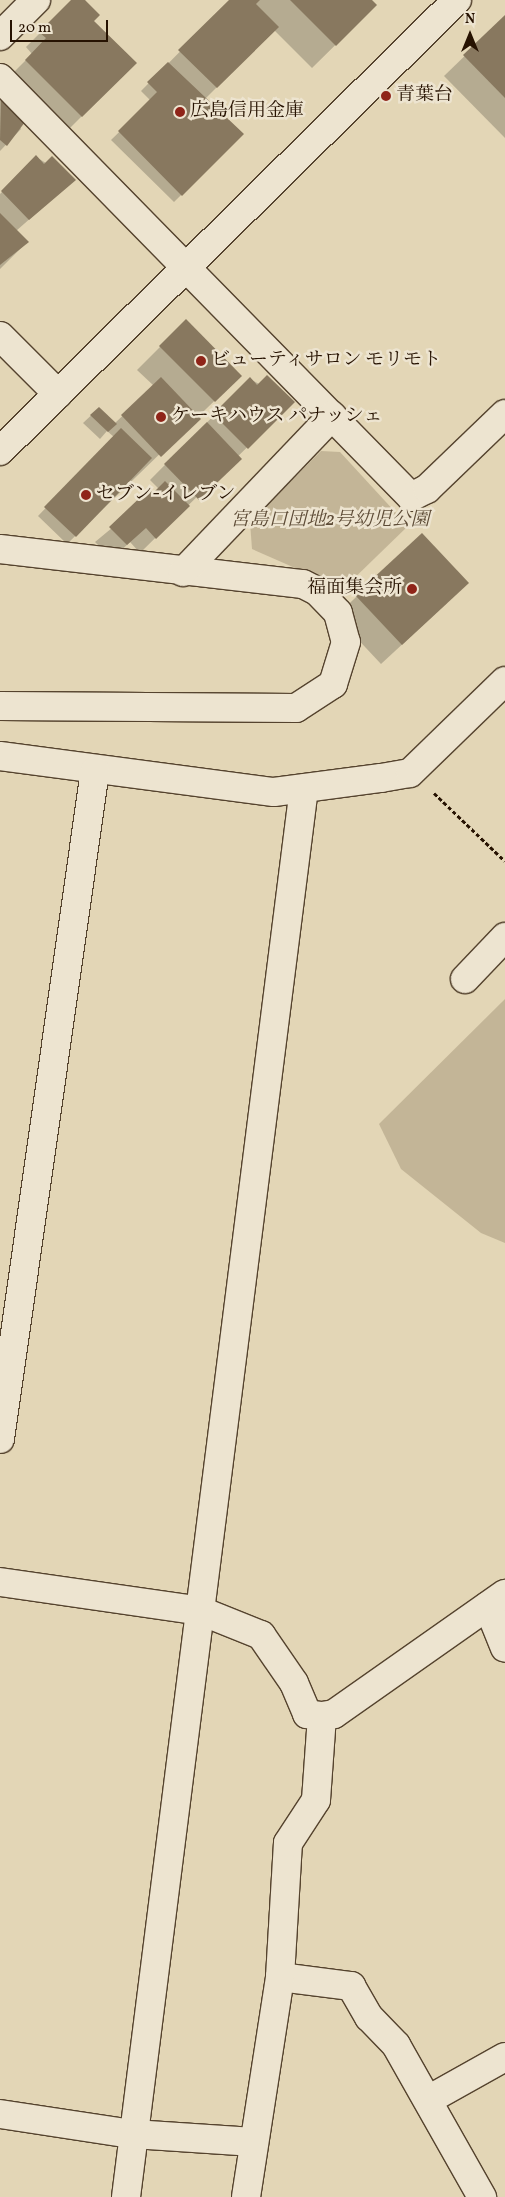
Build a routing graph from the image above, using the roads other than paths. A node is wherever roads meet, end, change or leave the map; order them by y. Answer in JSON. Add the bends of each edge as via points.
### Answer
{"nodes":[{"id":1,"x":36,"y":0,"type":"edge"},
{"id":2,"x":457,"y":0,"type":"edge"},
{"id":3,"x":0,"y":36,"type":"edge"},
{"id":4,"x":0,"y":78,"type":"edge"},
{"id":5,"x":185,"y":267,"type":"junction"},
{"id":6,"x":0,"y":336,"type":"edge"},
{"id":7,"x":58,"y":394,"type":"junction"},
{"id":8,"x":505,"y":414,"type":"edge"},
{"id":9,"x":332,"y":416,"type":"junction"},
{"id":10,"x":0,"y":451,"type":"edge"},
{"id":11,"x":0,"y":549,"type":"edge"},
{"id":12,"x":183,"y":572,"type":"junction"},
{"id":13,"x":505,"y":680,"type":"edge"},
{"id":14,"x":0,"y":706,"type":"edge"},
{"id":15,"x":0,"y":756,"type":"edge"},
{"id":16,"x":96,"y":771,"type":"junction"},
{"id":17,"x":304,"y":788,"type":"junction"},
{"id":18,"x":505,"y":937,"type":"edge"},
{"id":19,"x":465,"y":979,"type":"dead end"},
{"id":20,"x":0,"y":1439,"type":"edge"},
{"id":21,"x":0,"y":1582,"type":"edge"},
{"id":22,"x":496,"y":1600,"type":"edge"},
{"id":23,"x":201,"y":1611,"type":"junction"},
{"id":24,"x":505,"y":1648,"type":"edge"},
{"id":25,"x":322,"y":1716,"type":"junction"},
{"id":26,"x":280,"y":1977,"type":"junction"},
{"id":27,"x":505,"y":2057,"type":"edge"},
{"id":28,"x":428,"y":2100,"type":"junction"},
{"id":29,"x":0,"y":2114,"type":"edge"},
{"id":30,"x":133,"y":2134,"type":"junction"},
{"id":31,"x":254,"y":2142,"type":"junction"},
{"id":32,"x":126,"y":2197,"type":"edge"},
{"id":33,"x":246,"y":2197,"type":"edge"},
{"id":34,"x":482,"y":2197,"type":"edge"}],
"edges":[{"from":1,"to":3,"type":"street"},
{"from":2,"to":5,"type":"street"},
{"from":4,"to":5,"type":"street"},
{"from":5,"to":7,"type":"street"},
{"from":5,"to":9,"type":"street"},
{"from":6,"to":7,"type":"street"},
{"from":7,"to":10,"type":"street"},
{"from":8,"to":9,"type":"street","via":[[427,489],[411,498]]},
{"from":9,"to":12,"type":"street"},
{"from":11,"to":12,"type":"street"},
{"from":12,"to":14,"type":"street","via":[[289,581],[317,591],[338,613],[346,642],[341,671],[333,684],[310,703],[280,710]]},
{"from":13,"to":17,"type":"street","via":[[410,773]]},
{"from":15,"to":16,"type":"street"},
{"from":16,"to":17,"type":"street","via":[[274,792]]},
{"from":16,"to":20,"type":"street"},
{"from":17,"to":23,"type":"street"},
{"from":18,"to":19,"type":"street"},
{"from":21,"to":23,"type":"street"},
{"from":22,"to":24,"type":"street"},
{"from":22,"to":25,"type":"street","via":[[334,1714]]},
{"from":23,"to":25,"type":"street","via":[[261,1635],[294,1683],[307,1714]]},
{"from":23,"to":30,"type":"street"},
{"from":25,"to":26,"type":"street","via":[[316,1800],[288,1842]]},
{"from":26,"to":28,"type":"street","via":[[351,1986],[369,2017],[396,2045]]},
{"from":26,"to":31,"type":"street"},
{"from":27,"to":28,"type":"street"},
{"from":28,"to":34,"type":"street"},
{"from":29,"to":30,"type":"street"},
{"from":30,"to":31,"type":"street"},
{"from":30,"to":32,"type":"street"},
{"from":31,"to":33,"type":"street"}]}
